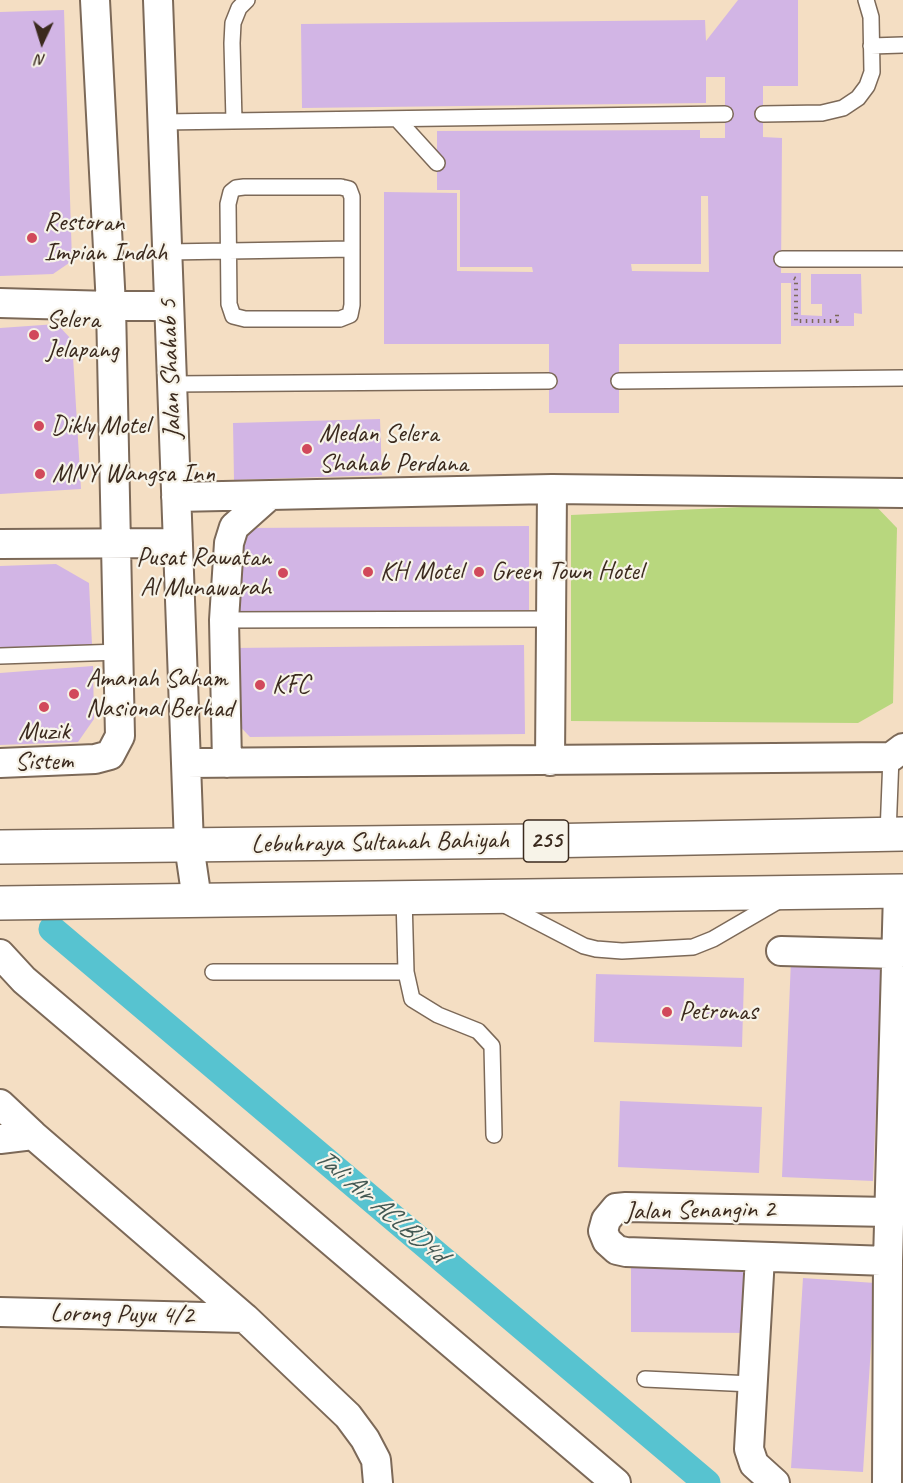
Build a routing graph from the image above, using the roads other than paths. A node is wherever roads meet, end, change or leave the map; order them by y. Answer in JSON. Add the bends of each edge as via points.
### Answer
{"nodes":[{"id":1,"x":95,"y":0,"type":"edge"},
{"id":2,"x":158,"y":0,"type":"edge"},
{"id":3,"x":248,"y":0,"type":"edge"},
{"id":4,"x":866,"y":0,"type":"edge"},
{"id":5,"x":903,"y":45,"type":"edge"},
{"id":6,"x":872,"y":46,"type":"junction"},
{"id":7,"x":725,"y":114,"type":"dead end"},
{"id":8,"x":763,"y":114,"type":"dead end"},
{"id":9,"x":397,"y":119,"type":"junction"},
{"id":10,"x":234,"y":121,"type":"junction"},
{"id":11,"x":162,"y":122,"type":"junction"},
{"id":12,"x":437,"y":163,"type":"dead end"},
{"id":13,"x":352,"y":249,"type":"junction"},
{"id":14,"x":229,"y":251,"type":"junction"},
{"id":15,"x":166,"y":252,"type":"junction"},
{"id":16,"x":782,"y":259,"type":"dead end"},
{"id":17,"x":903,"y":259,"type":"edge"},
{"id":18,"x":0,"y":303,"type":"edge"},
{"id":19,"x":111,"y":306,"type":"junction"},
{"id":20,"x":169,"y":306,"type":"junction"},
{"id":21,"x":903,"y":378,"type":"edge"},
{"id":22,"x":549,"y":381,"type":"dead end"},
{"id":23,"x":619,"y":381,"type":"dead end"},
{"id":24,"x":172,"y":384,"type":"junction"},
{"id":25,"x":552,"y":489,"type":"junction"},
{"id":26,"x":903,"y":493,"type":"edge"},
{"id":27,"x":270,"y":495,"type":"junction"},
{"id":28,"x":176,"y":497,"type":"junction"},
{"id":29,"x":116,"y":542,"type":"junction"},
{"id":30,"x":178,"y":543,"type":"junction"},
{"id":31,"x":0,"y":544,"type":"edge"},
{"id":32,"x":224,"y":620,"type":"junction"},
{"id":33,"x":551,"y":620,"type":"junction"},
{"id":34,"x":120,"y":652,"type":"junction"},
{"id":35,"x":0,"y":656,"type":"edge"},
{"id":36,"x":897,"y":753,"type":"edge"},
{"id":37,"x":550,"y":760,"type":"junction"},
{"id":38,"x":0,"y":763,"type":"edge"},
{"id":39,"x":186,"y":763,"type":"junction"},
{"id":40,"x":227,"y":763,"type":"junction"},
{"id":41,"x":896,"y":834,"type":"edge"},
{"id":42,"x":189,"y":846,"type":"junction"},
{"id":43,"x":0,"y":847,"type":"edge"},
{"id":44,"x":793,"y":892,"type":"junction"},
{"id":45,"x":901,"y":892,"type":"edge"},
{"id":46,"x":489,"y":896,"type":"junction"},
{"id":47,"x":404,"y":897,"type":"junction"},
{"id":48,"x":197,"y":900,"type":"junction"},
{"id":49,"x":0,"y":903,"type":"edge"},
{"id":50,"x":781,"y":951,"type":"dead end"},
{"id":51,"x":0,"y":954,"type":"edge"},
{"id":52,"x":897,"y":954,"type":"junction"},
{"id":53,"x":213,"y":972,"type":"dead end"},
{"id":54,"x":406,"y":972,"type":"junction"},
{"id":55,"x":0,"y":1104,"type":"edge"},
{"id":56,"x":33,"y":1135,"type":"junction"},
{"id":57,"x":494,"y":1136,"type":"dead end"},
{"id":58,"x":0,"y":1139,"type":"edge"},
{"id":59,"x":890,"y":1212,"type":"junction"},
{"id":60,"x":760,"y":1257,"type":"junction"},
{"id":61,"x":888,"y":1261,"type":"junction"},
{"id":62,"x":0,"y":1312,"type":"edge"},
{"id":63,"x":245,"y":1318,"type":"junction"},
{"id":64,"x":645,"y":1379,"type":"dead end"},
{"id":65,"x":752,"y":1384,"type":"junction"},
{"id":66,"x":378,"y":1483,"type":"edge"},
{"id":67,"x":616,"y":1483,"type":"edge"},
{"id":68,"x":775,"y":1483,"type":"edge"},
{"id":69,"x":887,"y":1483,"type":"edge"}],
"edges":[{"from":1,"to":19,"type":"street"},
{"from":2,"to":11,"type":"street","name":"Jalan Shahab 5"},
{"from":3,"to":10,"type":"lane","via":[[239,8],[233,23]]},
{"from":4,"to":6,"type":"lane"},
{"from":5,"to":6,"type":"lane"},
{"from":6,"to":8,"type":"lane","via":[[872,72],[858,99],[843,108],[822,112]]},
{"from":7,"to":9,"type":"lane"},
{"from":9,"to":10,"type":"lane"},
{"from":9,"to":12,"type":"lane"},
{"from":10,"to":11,"type":"lane"},
{"from":11,"to":15,"type":"street","name":"Jalan Shahab 5"},
{"from":13,"to":14,"type":"lane"},
{"from":13,"to":14,"type":"lane","via":[[349,189],[244,187],[236,188],[229,197]]},
{"from":13,"to":14,"type":"lane","via":[[352,311],[340,319],[233,316],[229,304]]},
{"from":14,"to":15,"type":"lane"},
{"from":15,"to":20,"type":"street","name":"Jalan Shahab 5"},
{"from":16,"to":17,"type":"lane"},
{"from":18,"to":19,"type":"street"},
{"from":19,"to":20,"type":"street"},
{"from":19,"to":29,"type":"street"},
{"from":20,"to":24,"type":"street","name":"Jalan Shahab 5"},
{"from":21,"to":23,"type":"lane"},
{"from":22,"to":24,"type":"lane"},
{"from":24,"to":28,"type":"street","name":"Jalan Shahab 5"},
{"from":25,"to":26,"type":"street"},
{"from":25,"to":27,"type":"street"},
{"from":25,"to":33,"type":"street"},
{"from":27,"to":28,"type":"street"},
{"from":27,"to":32,"type":"street","via":[[234,527],[229,543]]},
{"from":28,"to":30,"type":"street","name":"Jalan Shahab 5"},
{"from":29,"to":30,"type":"street"},
{"from":29,"to":31,"type":"street"},
{"from":29,"to":34,"type":"street"},
{"from":30,"to":39,"type":"street","name":"Jalan Shahab 5"},
{"from":32,"to":33,"type":"lane"},
{"from":32,"to":40,"type":"street"},
{"from":33,"to":37,"type":"street"},
{"from":34,"to":35,"type":"lane"},
{"from":34,"to":38,"type":"street","via":[[120,736],[110,755]]},
{"from":36,"to":37,"type":"street"},
{"from":36,"to":41,"type":"lane"},
{"from":37,"to":40,"type":"street"},
{"from":39,"to":40,"type":"street"},
{"from":39,"to":42,"type":"street","name":"Jalan Shahab 5"},
{"from":41,"to":42,"type":"main road","name":"Lebuhraya Sultanah Bahiyah","number":"255"},
{"from":42,"to":43,"type":"main road","name":"Lebuhraya Sultanah Bahiyah","number":"255"},
{"from":42,"to":48,"type":"street","name":"Jalan Shahab 5"},
{"from":44,"to":45,"type":"main road","number":"255"},
{"from":44,"to":46,"type":"main road","number":"255"},
{"from":44,"to":46,"type":"lane","via":[[693,947],[622,951],[584,946]]},
{"from":45,"to":52,"type":"street"},
{"from":46,"to":47,"type":"main road","number":"255"},
{"from":47,"to":48,"type":"main road","number":"255"},
{"from":47,"to":54,"type":"lane"},
{"from":48,"to":49,"type":"main road","number":"255"},
{"from":50,"to":52,"type":"street"},
{"from":51,"to":67,"type":"street","via":[[24,980]]},
{"from":52,"to":59,"type":"street"},
{"from":53,"to":54,"type":"lane"},
{"from":54,"to":57,"type":"lane","via":[[412,999],[438,1015],[478,1031],[492,1046]]},
{"from":55,"to":56,"type":"street"},
{"from":56,"to":58,"type":"street"},
{"from":56,"to":63,"type":"street"},
{"from":59,"to":60,"type":"street","name":"Jalan Senangin 2","via":[[616,1208],[603,1231],[607,1241],[626,1252]]},
{"from":59,"to":61,"type":"street"},
{"from":60,"to":61,"type":"street","name":"Jalan Senangin 2"},
{"from":60,"to":65,"type":"street"},
{"from":61,"to":69,"type":"street"},
{"from":62,"to":63,"type":"street","name":"Lorong Puyu 4/2"},
{"from":63,"to":66,"type":"street","via":[[348,1416],[376,1460]]},
{"from":64,"to":65,"type":"lane"},
{"from":65,"to":68,"type":"street","via":[[749,1449],[754,1464]]}]}
